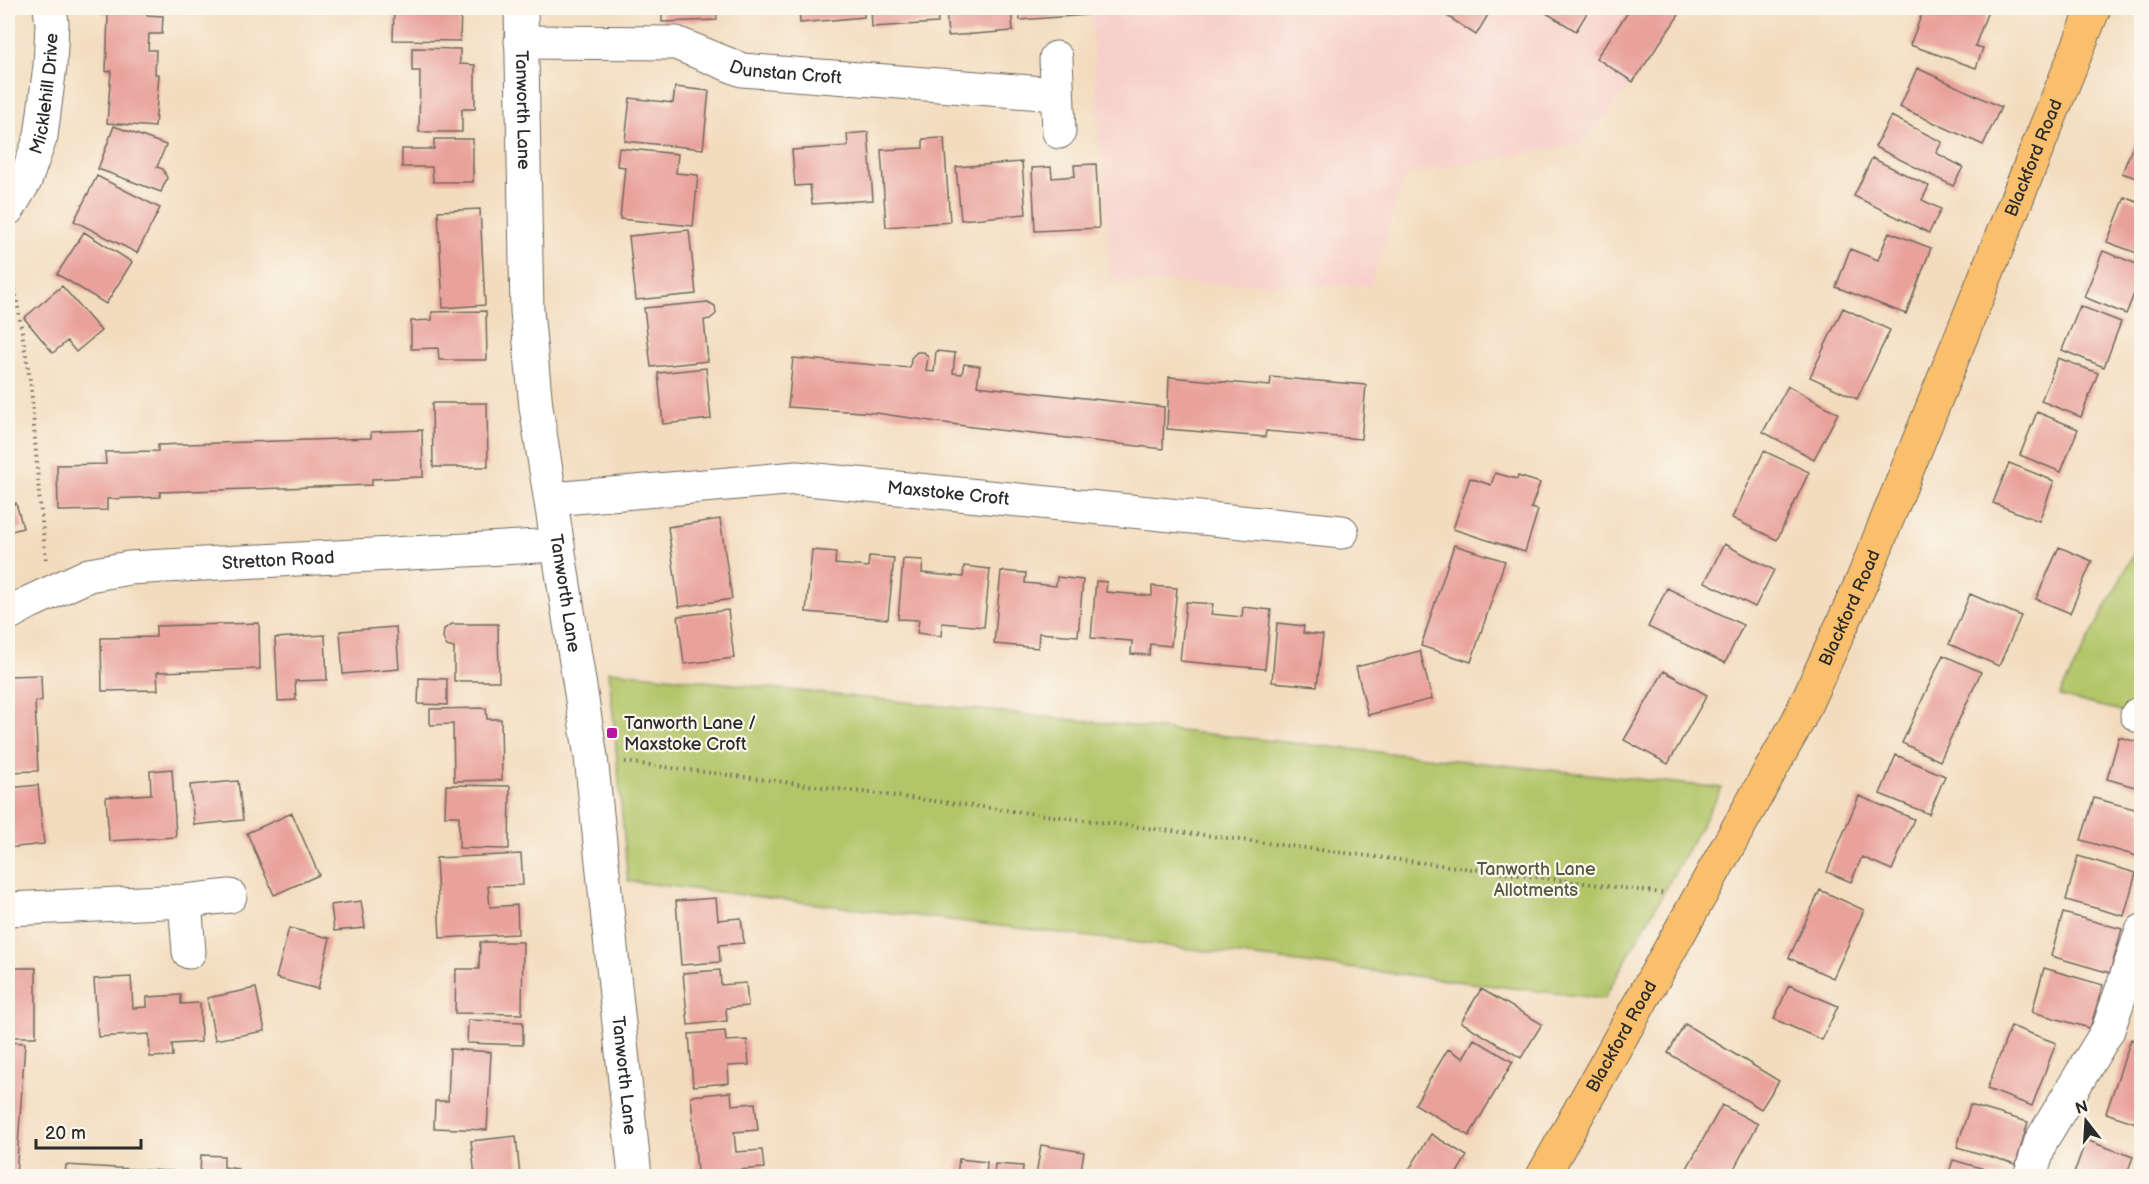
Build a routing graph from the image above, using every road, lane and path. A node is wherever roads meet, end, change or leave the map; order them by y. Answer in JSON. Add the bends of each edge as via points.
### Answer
{"nodes":[{"id":1,"x":50,"y":8,"type":"edge"},
{"id":2,"x":521,"y":8,"type":"edge"},
{"id":3,"x":2094,"y":8,"type":"edge"},
{"id":4,"x":521,"y":42,"type":"junction"},
{"id":5,"x":1056,"y":58,"type":"dead end"},
{"id":6,"x":1056,"y":94,"type":"junction"},
{"id":7,"x":1059,"y":132,"type":"dead end"},
{"id":8,"x":8,"y":209,"type":"edge"},
{"id":9,"x":8,"y":248,"type":"edge"},
{"id":10,"x":552,"y":499,"type":"junction"},
{"id":11,"x":1342,"y":532,"type":"dead end"},
{"id":12,"x":558,"y":545,"type":"junction"},
{"id":13,"x":50,"y":592,"type":"junction"},
{"id":14,"x":8,"y":615,"type":"edge"},
{"id":15,"x":591,"y":757,"type":"junction"},
{"id":16,"x":230,"y":896,"type":"dead end"},
{"id":17,"x":1698,"y":898,"type":"junction"},
{"id":18,"x":185,"y":901,"type":"junction"},
{"id":19,"x":8,"y":909,"type":"edge"},
{"id":20,"x":2142,"y":931,"type":"edge"},
{"id":21,"x":189,"y":952,"type":"dead end"},
{"id":22,"x":635,"y":1176,"type":"edge"},
{"id":23,"x":1543,"y":1176,"type":"edge"},
{"id":24,"x":2030,"y":1176,"type":"edge"}],
"edges":[{"from":1,"to":8,"type":"street","name":"Micklehill Drive","via":[[50,66],[41,136],[25,181]]},
{"from":2,"to":4,"type":"street","name":"Tanworth Lane"},
{"from":3,"to":17,"type":"main road","name":"Blackford Road","via":[[1863,579],[1798,721]]},
{"from":4,"to":6,"type":"street","name":"Dunstan Croft","via":[[676,44],[741,70]]},
{"from":4,"to":10,"type":"street","name":"Tanworth Lane","via":[[527,311],[536,407]]},
{"from":5,"to":6,"type":"street"},
{"from":6,"to":7,"type":"street"},
{"from":9,"to":13,"type":"path","via":[[32,386]]},
{"from":10,"to":11,"type":"street","name":"Maxstoke Croft","via":[[797,478]]},
{"from":10,"to":12,"type":"street","name":"Tanworth Lane"},
{"from":12,"to":13,"type":"street","name":"Stretton Road","via":[[129,568],[89,575]]},
{"from":12,"to":15,"type":"street","name":"Tanworth Lane"},
{"from":13,"to":14,"type":"street","name":"Stretton Road"},
{"from":15,"to":17,"type":"path"},
{"from":15,"to":22,"type":"street","name":"Tanworth Lane"},
{"from":16,"to":18,"type":"street"},
{"from":17,"to":23,"type":"main road","name":"Blackford Road"},
{"from":18,"to":19,"type":"street"},
{"from":18,"to":21,"type":"street"},
{"from":20,"to":24,"type":"street","via":[[2108,1030],[2041,1141]]}]}
